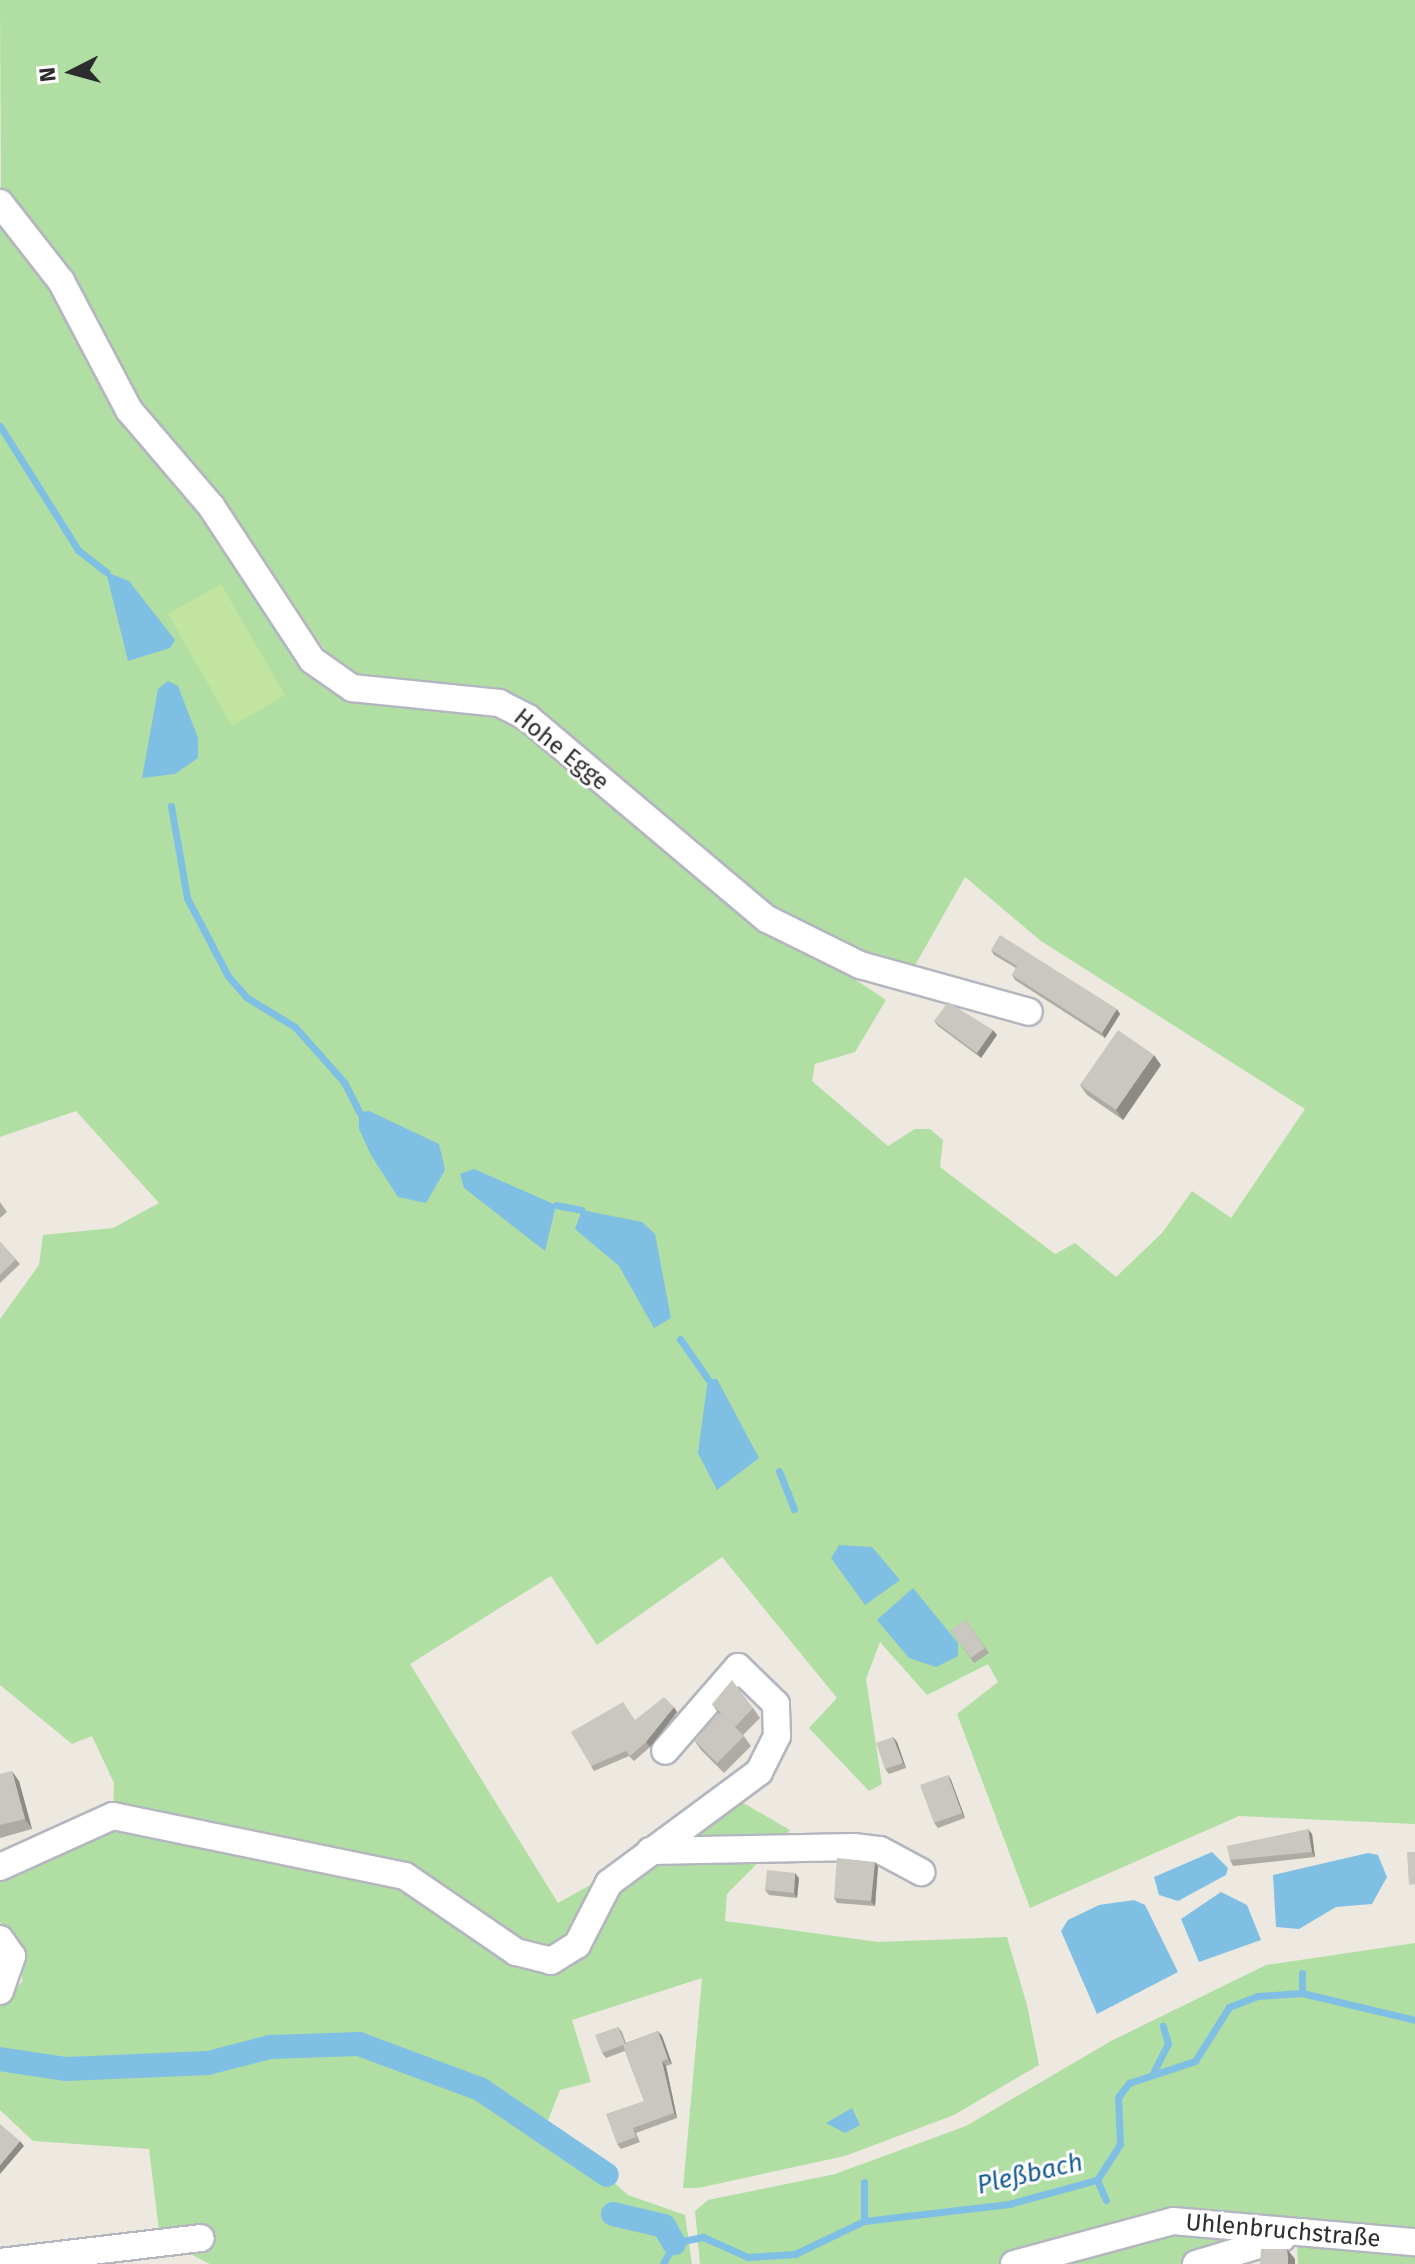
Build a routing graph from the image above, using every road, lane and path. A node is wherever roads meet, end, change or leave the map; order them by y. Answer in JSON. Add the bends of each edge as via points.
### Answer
{"nodes":[{"id":1,"x":0,"y":203,"type":"edge"},
{"id":2,"x":1029,"y":1012,"type":"dead end"},
{"id":3,"x":665,"y":1751,"type":"dead end"},
{"id":4,"x":650,"y":1851,"type":"junction"},
{"id":5,"x":0,"y":1867,"type":"edge"},
{"id":6,"x":921,"y":1872,"type":"dead end"},
{"id":7,"x":0,"y":1939,"type":"edge"},
{"id":8,"x":0,"y":1991,"type":"edge"},
{"id":9,"x":1289,"y":2235,"type":"junction"},
{"id":10,"x":201,"y":2238,"type":"dead end"},
{"id":11,"x":1415,"y":2242,"type":"edge"},
{"id":12,"x":0,"y":2262,"type":"edge"},
{"id":13,"x":1014,"y":2264,"type":"edge"},
{"id":14,"x":1196,"y":2264,"type":"edge"}],
"edges":[{"from":1,"to":2,"type":"street","name":"Hohe Egge","via":[[61,281],[129,410],[211,506],[312,660],[352,688],[499,703],[528,718],[767,919],[860,965]]},
{"from":3,"to":4,"type":"street","via":[[738,1667],[776,1704],[777,1736],[759,1772],[729,1801]]},
{"from":4,"to":5,"type":"street","via":[[609,1883],[577,1945],[551,1961],[516,1952],[405,1876],[113,1816]]},
{"from":4,"to":6,"type":"street","via":[[854,1847],[880,1850]]},
{"from":7,"to":8,"type":"street","via":[[12,1956]]},
{"from":9,"to":11,"type":"street","name":"Uhlenbruchstraße"},
{"from":9,"to":13,"type":"street","name":"Uhlenbruchstraße","via":[[1173,2221]]},
{"from":9,"to":14,"type":"street"},
{"from":10,"to":12,"type":"street"}]}
